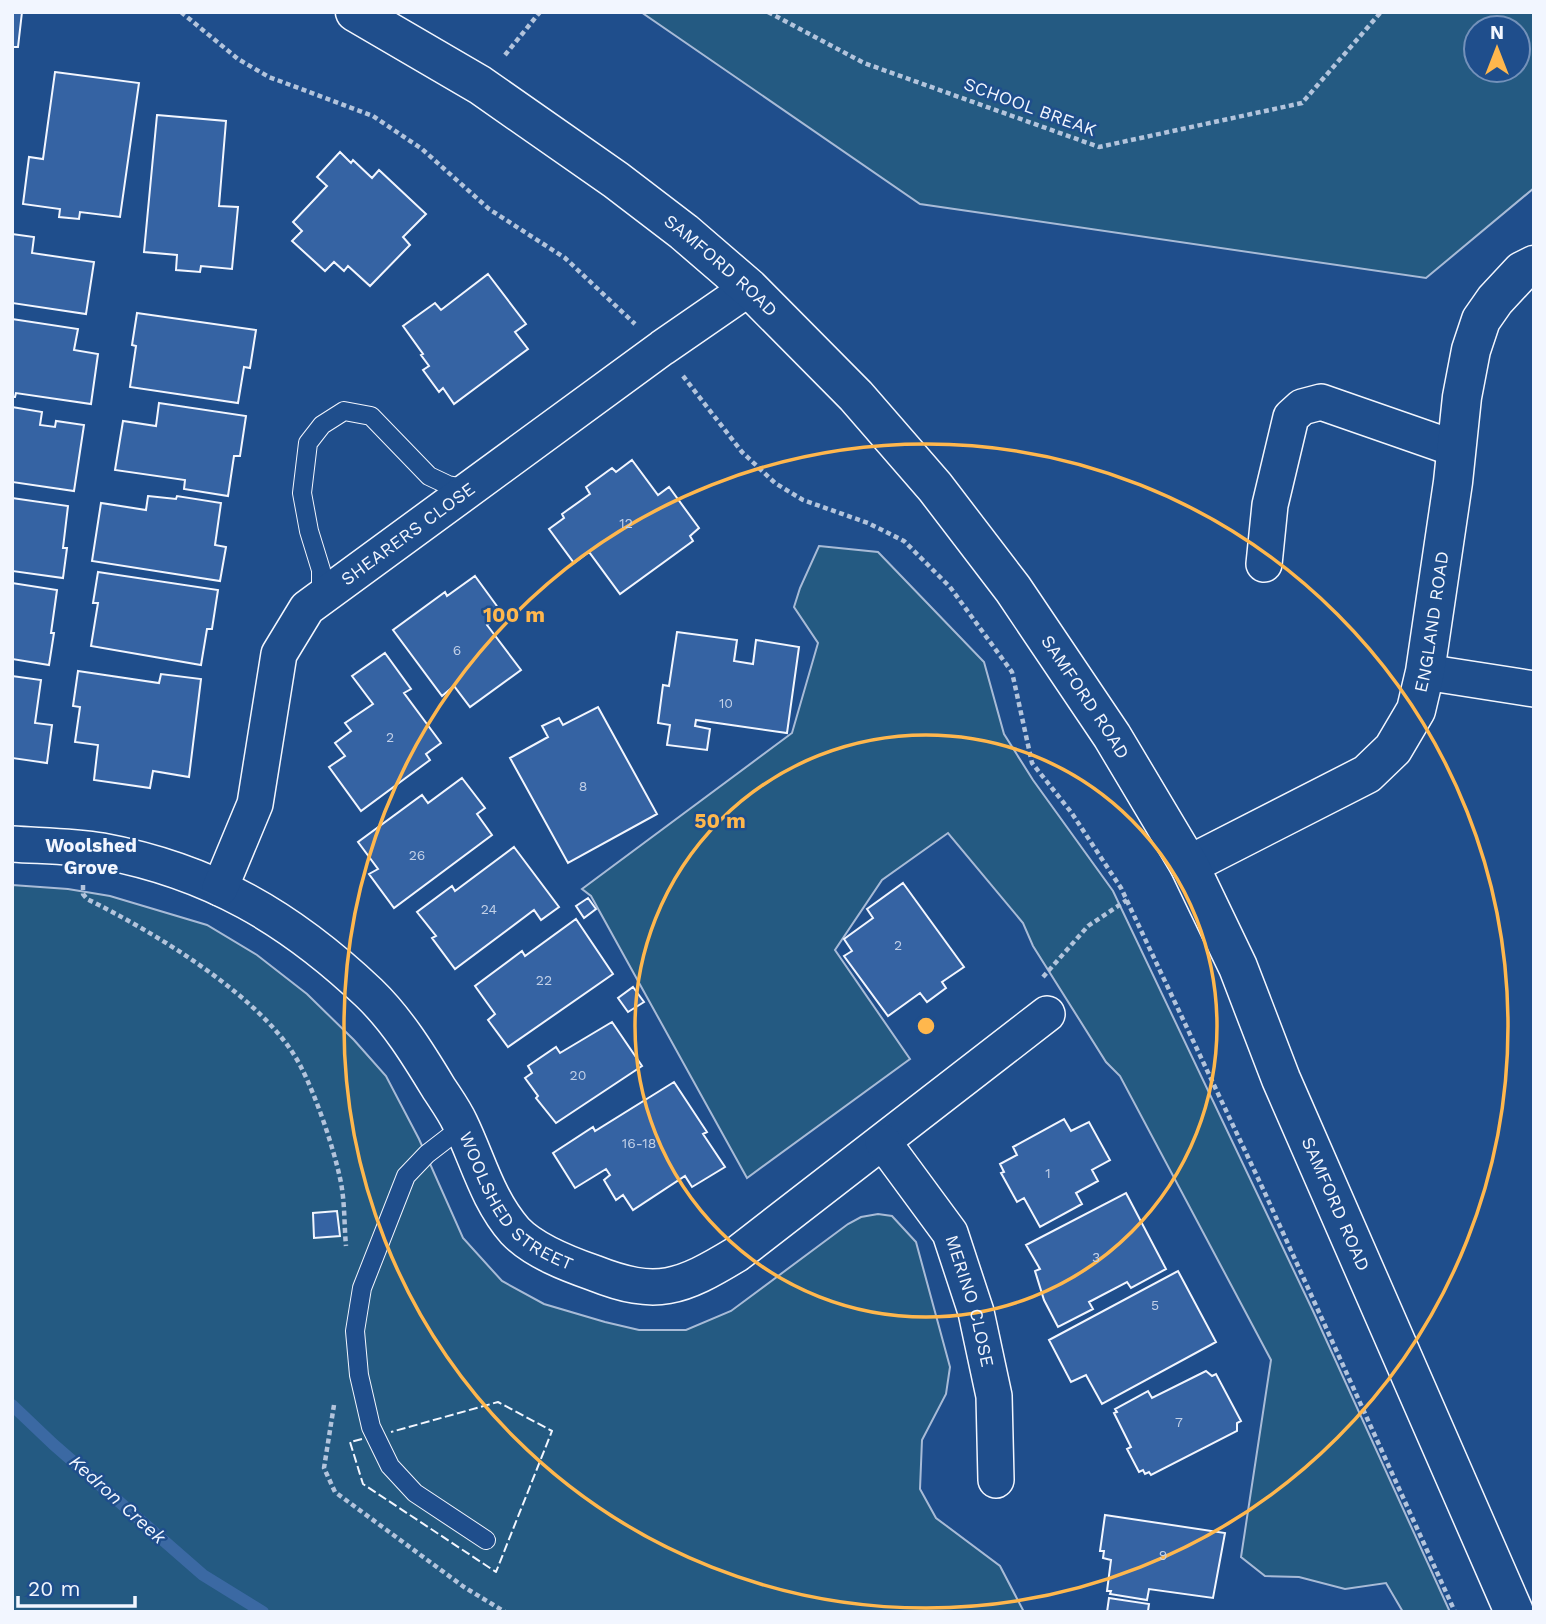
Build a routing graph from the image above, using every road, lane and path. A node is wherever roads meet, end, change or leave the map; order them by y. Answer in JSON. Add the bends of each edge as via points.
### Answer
{"nodes":[{"id":1,"x":181,"y":12,"type":"edge"},
{"id":2,"x":355,"y":12,"type":"edge"},
{"id":3,"x":540,"y":12,"type":"edge"},
{"id":4,"x":768,"y":12,"type":"edge"},
{"id":5,"x":1381,"y":12,"type":"edge"},
{"id":6,"x":480,"y":85,"type":"junction"},
{"id":7,"x":1528,"y":268,"type":"edge"},
{"id":8,"x":749,"y":288,"type":"junction"},
{"id":9,"x":662,"y":348,"type":"junction"},
{"id":10,"x":1456,"y":449,"type":"junction"},
{"id":11,"x":469,"y":489,"type":"junction"},
{"id":12,"x":1264,"y":564,"type":"dead end"},
{"id":13,"x":321,"y":598,"type":"junction"},
{"id":14,"x":1425,"y":672,"type":"junction"},
{"id":15,"x":1534,"y":689,"type":"edge"},
{"id":16,"x":12,"y":844,"type":"edge"},
{"id":17,"x":1189,"y":865,"type":"junction"},
{"id":18,"x":83,"y":884,"type":"dead end"},
{"id":19,"x":220,"y":888,"type":"junction"},
{"id":20,"x":1127,"y":900,"type":"junction"},
{"id":21,"x":1040,"y":980,"type":"dead end"},
{"id":22,"x":1047,"y":1014,"type":"dead end"},
{"id":23,"x":462,"y":1127,"type":"junction"},
{"id":24,"x":883,"y":1142,"type":"junction"},
{"id":25,"x":347,"y":1259,"type":"dead end"},
{"id":26,"x":335,"y":1399,"type":"dead end"},
{"id":27,"x":996,"y":1480,"type":"dead end"},
{"id":28,"x":486,"y":1540,"type":"dead end"},
{"id":29,"x":505,"y":1612,"type":"edge"},
{"id":30,"x":1455,"y":1612,"type":"edge"},
{"id":31,"x":1514,"y":1612,"type":"edge"}],
"edges":[{"from":1,"to":9,"type":"path","via":[[238,59],[269,77],[373,116],[422,149],[489,209],[565,258]]},
{"from":2,"to":6,"type":"main road","name":"SAMFORD ROAD"},
{"from":3,"to":6,"type":"path"},
{"from":4,"to":5,"type":"path","name":"SCHOOL BREAK","via":[[864,62],[1099,147],[1302,103]]},
{"from":6,"to":8,"type":"main road","name":"SAMFORD ROAD","via":[[616,180]]},
{"from":7,"to":10,"type":"main road","name":"ENGLAND ROAD","via":[[1481,320],[1464,385]]},
{"from":8,"to":9,"type":"street","name":"SHEARERS CLOSE"},
{"from":8,"to":17,"type":"main road","name":"SAMFORD ROAD","via":[[856,396],[935,487],[1013,589],[1112,736]]},
{"from":9,"to":11,"type":"street","name":"SHEARERS CLOSE"},
{"from":9,"to":20,"type":"path","via":[[742,452],[775,483],[803,500],[904,541],[950,587],[1012,672],[1031,763],[1079,823]]},
{"from":10,"to":12,"type":"street","via":[[1321,402],[1302,407],[1291,417],[1270,505]]},
{"from":10,"to":14,"type":"main road","name":"ENGLAND ROAD"},
{"from":11,"to":13,"type":"street","name":"SHEARERS CLOSE"},
{"from":11,"to":13,"type":"lane","via":[[429,476],[371,416],[344,411],[322,425],[308,443],[302,493],[321,570]]},
{"from":13,"to":19,"type":"street","name":"SHEARERS CLOSE","via":[[307,608],[279,654],[255,804]]},
{"from":14,"to":15,"type":"street"},
{"from":14,"to":17,"type":"main road","name":"ENGLAND ROAD","via":[[1416,710],[1393,749],[1367,774]]},
{"from":16,"to":19,"type":"street","name":"WOOLSHED STREET","via":[[99,850],[161,864]]},
{"from":17,"to":31,"type":"main road","name":"SAMFORD ROAD","via":[[1238,967],[1286,1092]]},
{"from":18,"to":25,"type":"path","via":[[87,899],[173,946],[237,994],[280,1035],[301,1067],[331,1148],[340,1179]]},
{"from":19,"to":23,"type":"street","name":"WOOLSHED STREET","via":[[275,916],[371,995],[411,1042]]},
{"from":20,"to":21,"type":"path","via":[[1088,926]]},
{"from":20,"to":30,"type":"path"},
{"from":22,"to":24,"type":"street","name":"WOOLSHED STREET"},
{"from":23,"to":24,"type":"street","name":"WOOLSHED STREET","via":[[492,1200],[517,1233],[556,1259],[642,1287],[673,1287],[708,1272]]},
{"from":23,"to":28,"type":"lane","via":[[406,1176],[362,1288],[355,1331],[371,1427],[390,1465],[415,1493]]},
{"from":24,"to":27,"type":"street","name":"MERINO CLOSE","via":[[950,1233],[959,1259],[976,1312],[993,1396]]},
{"from":26,"to":29,"type":"path","via":[[324,1468],[335,1492]]}]}
